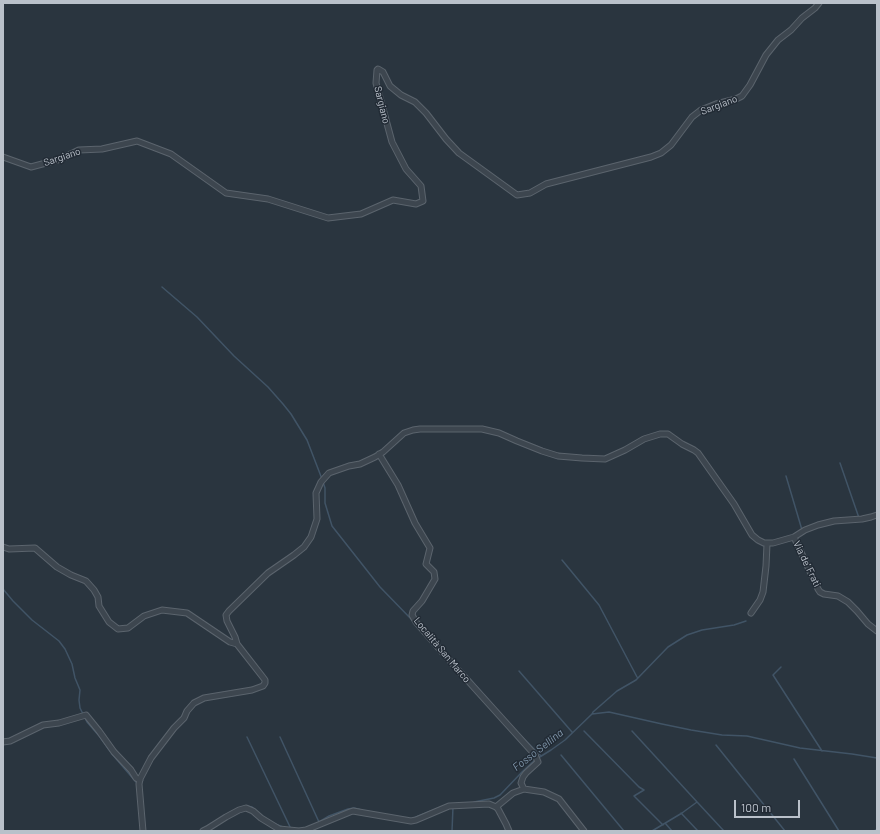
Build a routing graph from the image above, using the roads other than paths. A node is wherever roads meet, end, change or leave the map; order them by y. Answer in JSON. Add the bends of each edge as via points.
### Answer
{"nodes":[{"id":1,"x":818,"y":3,"type":"edge"},
{"id":2,"x":3,"y":157,"type":"edge"},
{"id":3,"x":379,"y":454,"type":"junction"},
{"id":4,"x":877,"y":515,"type":"edge"},
{"id":5,"x":794,"y":537,"type":"junction"},
{"id":6,"x":766,"y":544,"type":"junction"},
{"id":7,"x":3,"y":547,"type":"edge"},
{"id":8,"x":751,"y":613,"type":"dead end"},
{"id":9,"x":877,"y":631,"type":"edge"},
{"id":10,"x":236,"y":644,"type":"junction"},
{"id":11,"x":3,"y":742,"type":"edge"},
{"id":12,"x":140,"y":780,"type":"junction"},
{"id":13,"x":524,"y":789,"type":"junction"},
{"id":14,"x":496,"y":806,"type":"junction"},
{"id":15,"x":144,"y":831,"type":"edge"},
{"id":16,"x":203,"y":831,"type":"edge"},
{"id":17,"x":509,"y":831,"type":"edge"},
{"id":18,"x":584,"y":831,"type":"edge"}],
"edges":[{"from":1,"to":2,"type":"street","name":"Sargiano","via":[[778,40],[742,96],[701,110],[661,153],[546,184],[530,193],[517,195],[459,153],[426,113],[415,102],[390,86],[383,72],[378,69],[376,83],[392,142],[406,169],[421,186],[422,201],[416,204],[393,200],[361,214],[328,218],[268,199],[226,193],[171,154],[137,141],[102,149],[79,150],[61,160],[31,167]]},
{"from":3,"to":6,"type":"street","via":[[404,433],[420,429],[482,429],[558,456],[605,459],[644,438],[668,434],[698,454],[734,504],[752,535]]},
{"from":3,"to":10,"type":"street","via":[[360,464],[329,473],[321,482],[316,493],[317,518],[311,537],[304,547],[268,573],[229,610],[227,621]]},
{"from":3,"to":13,"type":"street","name":"Località San Marco","via":[[430,548],[426,564],[434,572],[435,579],[412,615],[442,652],[536,755],[538,762],[523,777],[521,783]]},
{"from":4,"to":5,"type":"street","via":[[818,525]]},
{"from":5,"to":6,"type":"street"},
{"from":5,"to":9,"type":"street","name":"Via de' Frati","via":[[820,592],[843,599]]},
{"from":6,"to":8,"type":"street","via":[[763,592]]},
{"from":7,"to":10,"type":"street","via":[[35,548],[57,567],[86,582],[94,590],[99,606],[109,622],[118,629],[128,628],[144,616],[162,610],[186,613]]},
{"from":10,"to":12,"type":"street","via":[[265,680],[263,686],[204,698],[194,703],[151,758]]},
{"from":11,"to":12,"type":"street","via":[[43,725],[84,716]]},
{"from":12,"to":15,"type":"street"},
{"from":13,"to":14,"type":"street","via":[[512,793]]},
{"from":13,"to":18,"type":"street","via":[[544,792],[559,799]]},
{"from":14,"to":16,"type":"street","via":[[449,806],[411,821],[353,811],[299,831],[279,829],[250,809],[242,808]]},
{"from":14,"to":17,"type":"street"}]}
